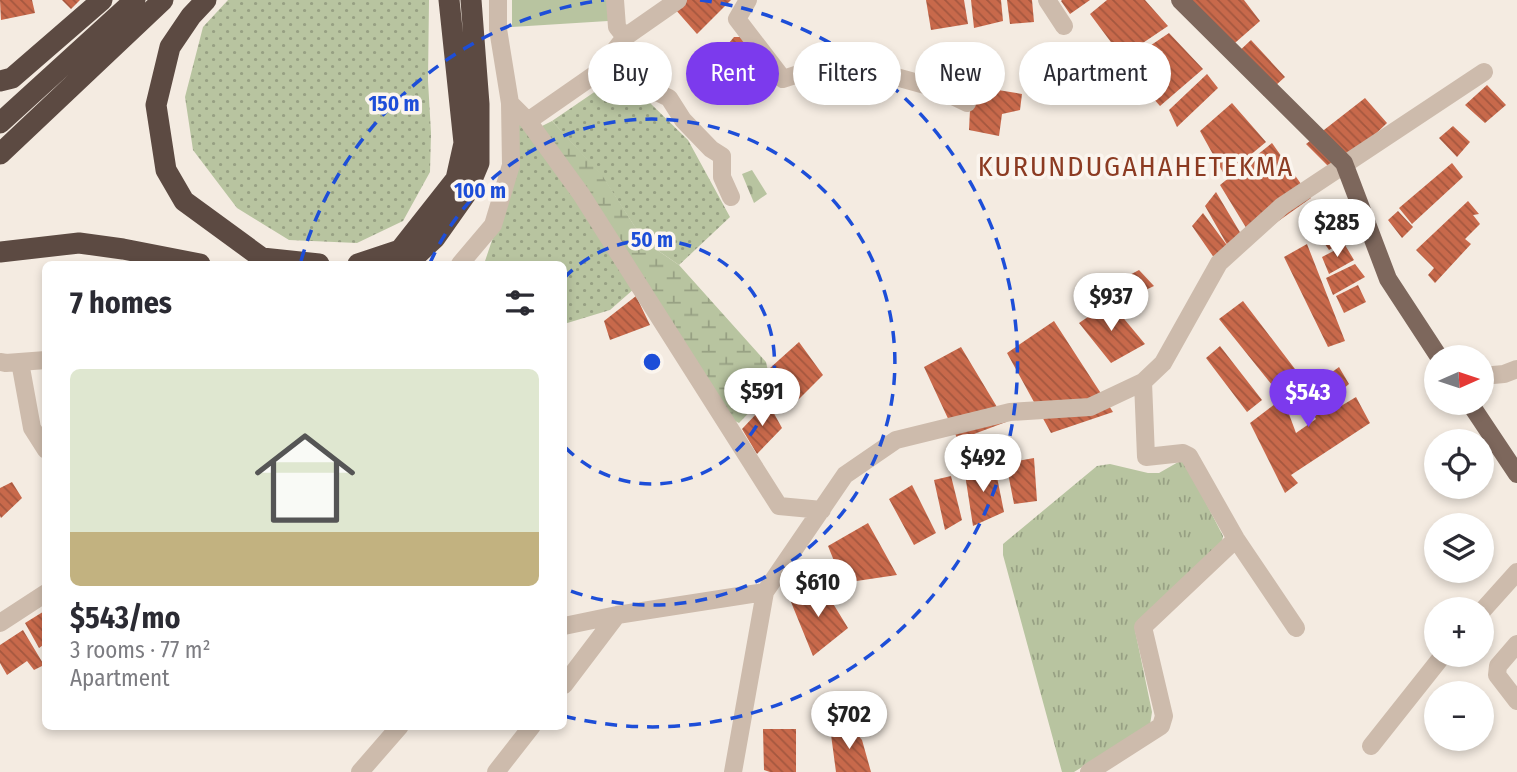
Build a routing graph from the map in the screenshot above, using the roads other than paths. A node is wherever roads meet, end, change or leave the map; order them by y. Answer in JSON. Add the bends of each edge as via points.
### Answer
{"nodes":[{"id":1,"x":102,"y":0,"type":"edge"},
{"id":2,"x":135,"y":0,"type":"edge"},
{"id":3,"x":163,"y":0,"type":"edge"},
{"id":4,"x":206,"y":0,"type":"edge"},
{"id":5,"x":449,"y":0,"type":"edge"},
{"id":6,"x":471,"y":0,"type":"edge"},
{"id":7,"x":498,"y":0,"type":"edge"},
{"id":8,"x":615,"y":0,"type":"edge"},
{"id":9,"x":677,"y":0,"type":"edge"},
{"id":10,"x":747,"y":0,"type":"edge"},
{"id":11,"x":1047,"y":0,"type":"edge"},
{"id":12,"x":1180,"y":0,"type":"edge"},
{"id":13,"x":1064,"y":26,"type":"dead end"},
{"id":14,"x":625,"y":37,"type":"junction"},
{"id":15,"x":621,"y":42,"type":"edge"},
{"id":16,"x":1484,"y":72,"type":"dead end"},
{"id":17,"x":588,"y":79,"type":"edge"},
{"id":18,"x":0,"y":81,"type":"edge"},
{"id":19,"x":915,"y":82,"type":"edge"},
{"id":20,"x":510,"y":103,"type":"junction"},
{"id":21,"x":672,"y":103,"type":"edge"},
{"id":22,"x":528,"y":121,"type":"junction"},
{"id":23,"x":0,"y":123,"type":"edge"},
{"id":24,"x":0,"y":154,"type":"edge"},
{"id":25,"x":1345,"y":163,"type":"junction"},
{"id":26,"x":731,"y":197,"type":"dead end"},
{"id":27,"x":0,"y":252,"type":"edge"},
{"id":28,"x":186,"y":261,"type":"edge"},
{"id":29,"x":290,"y":261,"type":"edge"},
{"id":30,"x":367,"y":261,"type":"edge"},
{"id":31,"x":410,"y":261,"type":"edge"},
{"id":32,"x":463,"y":261,"type":"edge"},
{"id":33,"x":1431,"y":345,"type":"edge"},
{"id":34,"x":42,"y":360,"type":"edge"},
{"id":35,"x":0,"y":362,"type":"edge"},
{"id":36,"x":20,"y":362,"type":"junction"},
{"id":37,"x":1517,"y":369,"type":"edge"},
{"id":38,"x":1494,"y":375,"type":"edge"},
{"id":39,"x":1143,"y":382,"type":"junction"},
{"id":40,"x":1478,"y":415,"type":"edge"},
{"id":41,"x":42,"y":444,"type":"edge"},
{"id":42,"x":1517,"y":474,"type":"edge"},
{"id":43,"x":822,"y":510,"type":"junction"},
{"id":44,"x":1236,"y":539,"type":"junction"},
{"id":45,"x":1517,"y":572,"type":"edge"},
{"id":46,"x":765,"y":592,"type":"junction"},
{"id":47,"x":42,"y":596,"type":"edge"},
{"id":48,"x":1494,"y":598,"type":"edge"},
{"id":49,"x":617,"y":615,"type":"junction"},
{"id":50,"x":0,"y":623,"type":"edge"},
{"id":51,"x":567,"y":625,"type":"edge"},
{"id":52,"x":1296,"y":628,"type":"dead end"},
{"id":53,"x":1517,"y":644,"type":"edge"},
{"id":54,"x":1434,"y":667,"type":"edge"},
{"id":55,"x":567,"y":681,"type":"edge"},
{"id":56,"x":1517,"y":701,"type":"edge"},
{"id":57,"x":397,"y":730,"type":"edge"},
{"id":58,"x":528,"y":730,"type":"edge"},
{"id":59,"x":1371,"y":746,"type":"dead end"},
{"id":60,"x":360,"y":772,"type":"edge"},
{"id":61,"x":496,"y":772,"type":"edge"},
{"id":62,"x":733,"y":772,"type":"edge"},
{"id":63,"x":1089,"y":772,"type":"edge"}],
"edges":[{"from":1,"to":18,"type":"highway","via":[[12,78]]},
{"from":2,"to":23,"type":"highway"},
{"from":3,"to":24,"type":"highway"},
{"from":4,"to":29,"type":"highway","via":[[170,47],[156,105],[166,170],[184,201],[262,258]]},
{"from":5,"to":30,"type":"highway","via":[[464,143],[456,179],[400,250]]},
{"from":6,"to":31,"type":"highway","via":[[480,163],[466,194],[435,238]]},
{"from":7,"to":20,"type":"street"},
{"from":8,"to":14,"type":"street","via":[[617,27]]},
{"from":9,"to":14,"type":"street"},
{"from":10,"to":19,"type":"street","via":[[737,19],[783,79],[838,61]]},
{"from":11,"to":13,"type":"street"},
{"from":12,"to":25,"type":"main road"},
{"from":14,"to":15,"type":"street"},
{"from":16,"to":25,"type":"street"},
{"from":17,"to":22,"type":"street"},
{"from":20,"to":22,"type":"street"},
{"from":20,"to":32,"type":"street","via":[[511,165],[493,225]]},
{"from":21,"to":26,"type":"street","via":[[710,149],[722,156],[722,177]]},
{"from":22,"to":43,"type":"street","via":[[581,194],[779,506]]},
{"from":25,"to":33,"type":"main road","via":[[1388,279]]},
{"from":25,"to":39,"type":"street","via":[[1282,206],[1219,263],[1163,363]]},
{"from":27,"to":28,"type":"highway","via":[[79,243]]},
{"from":34,"to":36,"type":"street"},
{"from":35,"to":36,"type":"street"},
{"from":36,"to":41,"type":"street","via":[[32,428]]},
{"from":37,"to":38,"type":"street"},
{"from":39,"to":43,"type":"street","via":[[1090,407],[1010,412],[896,440],[845,475]]},
{"from":39,"to":44,"type":"street","via":[[1146,457],[1189,456]]},
{"from":40,"to":42,"type":"main road"},
{"from":43,"to":46,"type":"street"},
{"from":44,"to":52,"type":"street"},
{"from":44,"to":63,"type":"street","via":[[1143,627],[1164,716],[1161,726]]},
{"from":45,"to":48,"type":"street"},
{"from":46,"to":49,"type":"street"},
{"from":46,"to":62,"type":"street"},
{"from":47,"to":50,"type":"street"},
{"from":49,"to":51,"type":"street"},
{"from":49,"to":55,"type":"street"},
{"from":53,"to":56,"type":"street","via":[[1498,666],[1497,675]]},
{"from":54,"to":59,"type":"street"},
{"from":57,"to":60,"type":"street"},
{"from":58,"to":61,"type":"street"}]}
